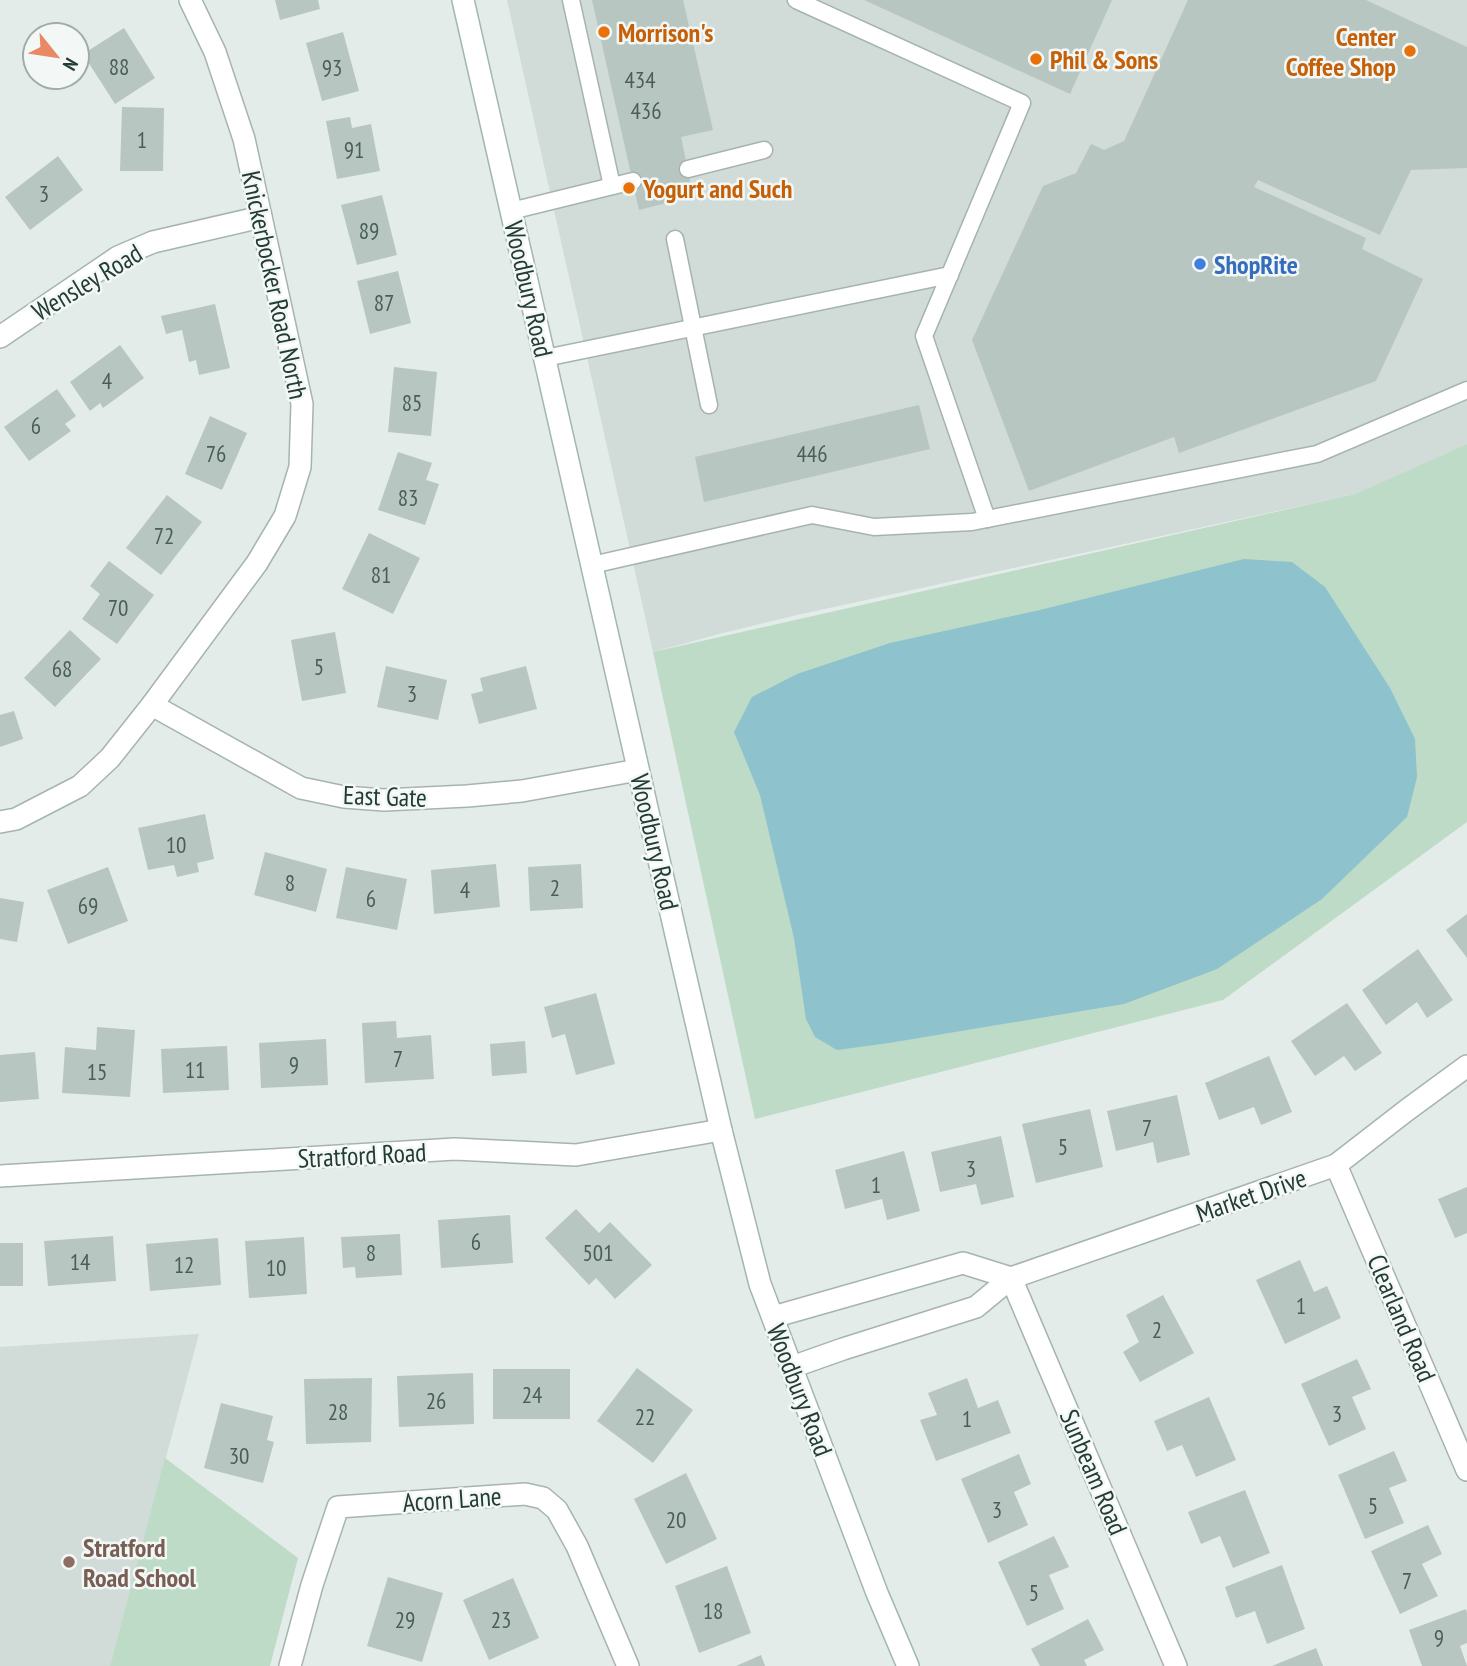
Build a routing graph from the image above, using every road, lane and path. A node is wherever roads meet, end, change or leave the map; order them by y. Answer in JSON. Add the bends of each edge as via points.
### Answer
{"nodes":[{"id":1,"x":190,"y":0,"type":"edge"},
{"id":2,"x":463,"y":0,"type":"edge"},
{"id":3,"x":571,"y":0,"type":"edge"},
{"id":4,"x":796,"y":0,"type":"edge"},
{"id":5,"x":764,"y":150,"type":"dead end"},
{"id":6,"x":688,"y":169,"type":"dead end"},
{"id":7,"x":633,"y":181,"type":"dead end"},
{"id":8,"x":612,"y":186,"type":"junction"},
{"id":9,"x":511,"y":211,"type":"junction"},
{"id":10,"x":261,"y":217,"type":"junction"},
{"id":11,"x":675,"y":239,"type":"dead end"},
{"id":12,"x":950,"y":275,"type":"junction"},
{"id":13,"x":693,"y":327,"type":"junction"},
{"id":14,"x":0,"y":337,"type":"edge"},
{"id":15,"x":545,"y":358,"type":"junction"},
{"id":16,"x":1467,"y":390,"type":"edge"},
{"id":17,"x":709,"y":405,"type":"dead end"},
{"id":18,"x":987,"y":519,"type":"junction"},
{"id":19,"x":592,"y":565,"type":"junction"},
{"id":20,"x":152,"y":705,"type":"junction"},
{"id":21,"x":638,"y":770,"type":"junction"},
{"id":22,"x":0,"y":822,"type":"edge"},
{"id":23,"x":1467,"y":1066,"type":"edge"},
{"id":24,"x":721,"y":1130,"type":"junction"},
{"id":25,"x":1336,"y":1165,"type":"junction"},
{"id":26,"x":0,"y":1176,"type":"edge"},
{"id":27,"x":1012,"y":1278,"type":"junction"},
{"id":28,"x":773,"y":1317,"type":"junction"},
{"id":29,"x":792,"y":1367,"type":"junction"},
{"id":30,"x":1467,"y":1470,"type":"edge"},
{"id":31,"x":290,"y":1666,"type":"edge"},
{"id":32,"x":628,"y":1666,"type":"edge"},
{"id":33,"x":908,"y":1666,"type":"edge"},
{"id":34,"x":1176,"y":1666,"type":"edge"}],
"edges":[{"from":1,"to":10,"type":"street","name":"Knickerbocker Road North","via":[[215,52],[244,139]]},
{"from":2,"to":9,"type":"street","name":"Woodbury Road"},
{"from":3,"to":8,"type":"lane"},
{"from":4,"to":12,"type":"lane","via":[[1022,103]]},
{"from":5,"to":6,"type":"lane"},
{"from":7,"to":8,"type":"lane"},
{"from":8,"to":9,"type":"lane"},
{"from":9,"to":15,"type":"street","name":"Woodbury Road"},
{"from":10,"to":14,"type":"street","name":"Wensley Road","via":[[153,242],[118,257]]},
{"from":10,"to":20,"type":"street","name":"Knickerbocker Road North","via":[[303,404],[300,467],[285,516],[257,563]]},
{"from":11,"to":13,"type":"lane"},
{"from":12,"to":13,"type":"lane"},
{"from":12,"to":18,"type":"lane","via":[[924,336]]},
{"from":13,"to":15,"type":"lane"},
{"from":13,"to":17,"type":"lane"},
{"from":15,"to":19,"type":"street","name":"Woodbury Road"},
{"from":16,"to":18,"type":"lane","via":[[1317,454]]},
{"from":18,"to":19,"type":"lane","via":[[874,527],[812,515]]},
{"from":19,"to":21,"type":"street","name":"Woodbury Road"},
{"from":20,"to":21,"type":"street","name":"East Gate","via":[[301,788],[344,797],[384,800],[522,791]]},
{"from":20,"to":22,"type":"street","name":"Knickerbocker Road North","via":[[110,758],[80,786],[16,819]]},
{"from":21,"to":24,"type":"street","name":"Woodbury Road"},
{"from":23,"to":25,"type":"street","name":"Market Drive"},
{"from":24,"to":26,"type":"street","name":"Stratford Road","via":[[576,1155],[455,1149]]},
{"from":24,"to":28,"type":"street","name":"Woodbury Road","via":[[760,1284]]},
{"from":25,"to":27,"type":"street","name":"Market Drive"},
{"from":25,"to":30,"type":"street","name":"Clearland Road"},
{"from":27,"to":28,"type":"street","via":[[963,1263]]},
{"from":27,"to":29,"type":"street","name":"Market Drive","via":[[976,1307]]},
{"from":27,"to":34,"type":"street","name":"Sunbeam Road"},
{"from":28,"to":29,"type":"street","name":"Woodbury Road"},
{"from":29,"to":33,"type":"street","name":"Woodbury Road"},
{"from":31,"to":32,"type":"street","name":"Acorn Lane","via":[[338,1507],[525,1494],[543,1498],[557,1510]]}]}
